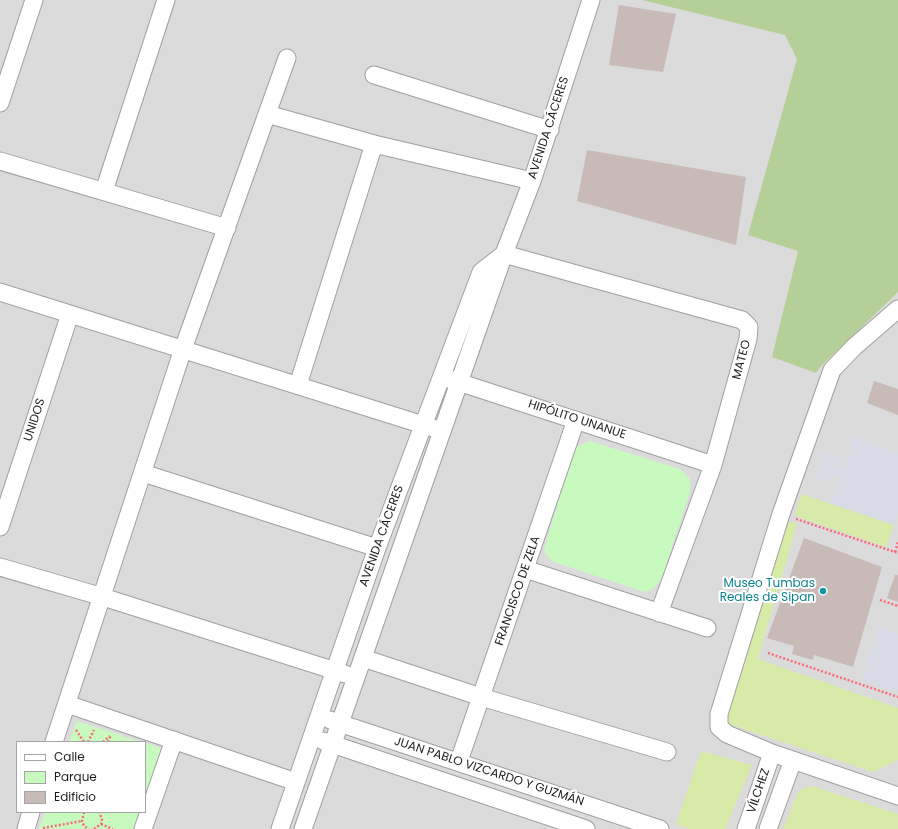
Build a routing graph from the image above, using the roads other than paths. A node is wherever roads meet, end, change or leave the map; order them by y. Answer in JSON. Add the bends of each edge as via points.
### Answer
{"nodes":[{"id":1,"x":34,"y":0,"type":"edge"},
{"id":2,"x":166,"y":0,"type":"edge"},
{"id":3,"x":591,"y":0,"type":"edge"},
{"id":4,"x":288,"y":58,"type":"dead end"},
{"id":5,"x":374,"y":75,"type":"dead end"},
{"id":6,"x":0,"y":102,"type":"edge"},
{"id":7,"x":267,"y":114,"type":"junction"},
{"id":8,"x":550,"y":130,"type":"junction"},
{"id":9,"x":374,"y":144,"type":"junction"},
{"id":10,"x":0,"y":161,"type":"edge"},
{"id":11,"x":532,"y":181,"type":"junction"},
{"id":12,"x":104,"y":192,"type":"junction"},
{"id":13,"x":227,"y":228,"type":"junction"},
{"id":14,"x":504,"y":254,"type":"junction"},
{"id":15,"x":0,"y":292,"type":"edge"},
{"id":16,"x":898,"y":309,"type":"edge"},
{"id":17,"x":70,"y":314,"type":"junction"},
{"id":18,"x":183,"y":349,"type":"junction"},
{"id":19,"x":441,"y":376,"type":"junction"},
{"id":20,"x":459,"y":382,"type":"junction"},
{"id":21,"x":298,"y":385,"type":"junction"},
{"id":22,"x":576,"y":420,"type":"junction"},
{"id":23,"x":423,"y":425,"type":"junction"},
{"id":24,"x":442,"y":431,"type":"junction"},
{"id":25,"x":713,"y":465,"type":"junction"},
{"id":26,"x":143,"y":473,"type":"junction"},
{"id":27,"x":0,"y":527,"type":"edge"},
{"id":28,"x":377,"y":548,"type":"junction"},
{"id":29,"x":0,"y":566,"type":"edge"},
{"id":30,"x":526,"y":569,"type":"junction"},
{"id":31,"x":103,"y":597,"type":"junction"},
{"id":32,"x":659,"y":613,"type":"junction"},
{"id":33,"x":707,"y":628,"type":"dead end"},
{"id":34,"x":363,"y":658,"type":"junction"},
{"id":35,"x":334,"y":671,"type":"junction"},
{"id":36,"x":356,"y":678,"type":"junction"},
{"id":37,"x":481,"y":697,"type":"junction"},
{"id":38,"x":67,"y":704,"type":"junction"},
{"id":39,"x":318,"y":716,"type":"junction"},
{"id":40,"x":340,"y":723,"type":"junction"},
{"id":41,"x":311,"y":737,"type":"junction"},
{"id":42,"x":174,"y":740,"type":"junction"},
{"id":43,"x":54,"y":741,"type":"edge"},
{"id":44,"x":333,"y":745,"type":"junction"},
{"id":45,"x":667,"y":752,"type":"dead end"},
{"id":46,"x":772,"y":753,"type":"junction"},
{"id":47,"x":793,"y":760,"type":"junction"},
{"id":48,"x":459,"y":762,"type":"junction"},
{"id":49,"x":296,"y":782,"type":"junction"},
{"id":50,"x":898,"y":796,"type":"edge"},
{"id":51,"x":31,"y":813,"type":"edge"},
{"id":52,"x":34,"y":829,"type":"edge"},
{"id":53,"x":143,"y":829,"type":"edge"},
{"id":54,"x":280,"y":829,"type":"edge"},
{"id":55,"x":303,"y":829,"type":"edge"},
{"id":56,"x":586,"y":829,"type":"edge"},
{"id":57,"x":660,"y":829,"type":"edge"},
{"id":58,"x":746,"y":829,"type":"edge"},
{"id":59,"x":768,"y":829,"type":"edge"}],
"edges":[{"from":1,"to":6,"type":"street"},
{"from":2,"to":12,"type":"street"},
{"from":3,"to":8,"type":"street","name":"AVENIDA CÁCERES"},
{"from":4,"to":7,"type":"street"},
{"from":5,"to":8,"type":"street"},
{"from":7,"to":9,"type":"street"},
{"from":7,"to":13,"type":"street"},
{"from":8,"to":11,"type":"street","name":"AVENIDA CÁCERES"},
{"from":9,"to":11,"type":"street"},
{"from":9,"to":21,"type":"street"},
{"from":10,"to":12,"type":"street"},
{"from":11,"to":14,"type":"street","name":"AVENIDA CÁCERES"},
{"from":12,"to":13,"type":"street"},
{"from":13,"to":18,"type":"street"},
{"from":14,"to":19,"type":"street","name":"AVENIDA CÁCERES","via":[[481,272]]},
{"from":14,"to":20,"type":"street","name":"AVENIDA CÁCERES"},
{"from":14,"to":25,"type":"street","name":"MATEO","via":[[742,320],[749,327],[748,339]]},
{"from":15,"to":17,"type":"street"},
{"from":16,"to":46,"type":"street","via":[[832,370],[780,514],[719,714],[719,727],[727,734]]},
{"from":17,"to":18,"type":"street"},
{"from":17,"to":27,"type":"street","name":"UNIDOS"},
{"from":18,"to":21,"type":"street"},
{"from":18,"to":26,"type":"street"},
{"from":19,"to":20,"type":"street","name":"HIPÓLITO UNANUE"},
{"from":19,"to":23,"type":"street","name":"AVENIDA CÁCERES"},
{"from":20,"to":22,"type":"street","name":"HIPÓLITO UNANUE"},
{"from":20,"to":24,"type":"street","name":"AVENIDA CÁCERES"},
{"from":21,"to":23,"type":"street"},
{"from":22,"to":25,"type":"street","name":"HIPÓLITO UNANUE"},
{"from":22,"to":30,"type":"street","name":"FRANCISCO DE ZELA"},
{"from":23,"to":24,"type":"street"},
{"from":23,"to":28,"type":"street","name":"AVENIDA CÁCERES"},
{"from":24,"to":34,"type":"street","name":"AVENIDA CÁCERES"},
{"from":25,"to":32,"type":"street","name":"MATEO"},
{"from":26,"to":28,"type":"street"},
{"from":26,"to":31,"type":"street"},
{"from":28,"to":35,"type":"street","name":"AVENIDA CÁCERES"},
{"from":29,"to":31,"type":"street"},
{"from":30,"to":32,"type":"street"},
{"from":30,"to":37,"type":"street","name":"FRANCISCO DE ZELA"},
{"from":31,"to":35,"type":"street"},
{"from":31,"to":38,"type":"street"},
{"from":32,"to":33,"type":"street"},
{"from":34,"to":36,"type":"street","name":"AVENIDA CÁCERES"},
{"from":34,"to":37,"type":"street"},
{"from":35,"to":36,"type":"street"},
{"from":35,"to":39,"type":"street","name":"AVENIDA CÁCERES"},
{"from":36,"to":40,"type":"street","name":"AVENIDA CÁCERES"},
{"from":37,"to":45,"type":"street"},
{"from":37,"to":48,"type":"street","name":"FRANCISCO DE ZELA"},
{"from":38,"to":42,"type":"street"},
{"from":38,"to":43,"type":"street"},
{"from":39,"to":40,"type":"street","name":"JUAN PABLO VIZCARDO Y GUZMÁN"},
{"from":39,"to":41,"type":"street","name":"AVENIDA CÁCERES"},
{"from":40,"to":44,"type":"street","name":"AVENIDA CÁCERES"},
{"from":40,"to":48,"type":"street","name":"JUAN PABLO VIZCARDO Y GUZMÁN"},
{"from":41,"to":44,"type":"street","name":"JUAN PABLO VIZCARDO Y GUZMÁN"},
{"from":41,"to":49,"type":"street","name":"AVENIDA CÁCERES"},
{"from":42,"to":49,"type":"street"},
{"from":42,"to":53,"type":"street"},
{"from":44,"to":55,"type":"street","name":"AVENIDA CÁCERES"},
{"from":44,"to":56,"type":"street","name":"JUAN PABLO VIZCARDO Y GUZMÁN"},
{"from":46,"to":47,"type":"street"},
{"from":46,"to":58,"type":"street","name":"VÍLCHEZ"},
{"from":47,"to":50,"type":"street"},
{"from":47,"to":59,"type":"street","name":"VÍLCHEZ"},
{"from":48,"to":57,"type":"street","name":"JUAN PABLO VIZCARDO Y GUZMÁN"},
{"from":49,"to":54,"type":"street","name":"AVENIDA CÁCERES"},
{"from":51,"to":52,"type":"street"}]}
